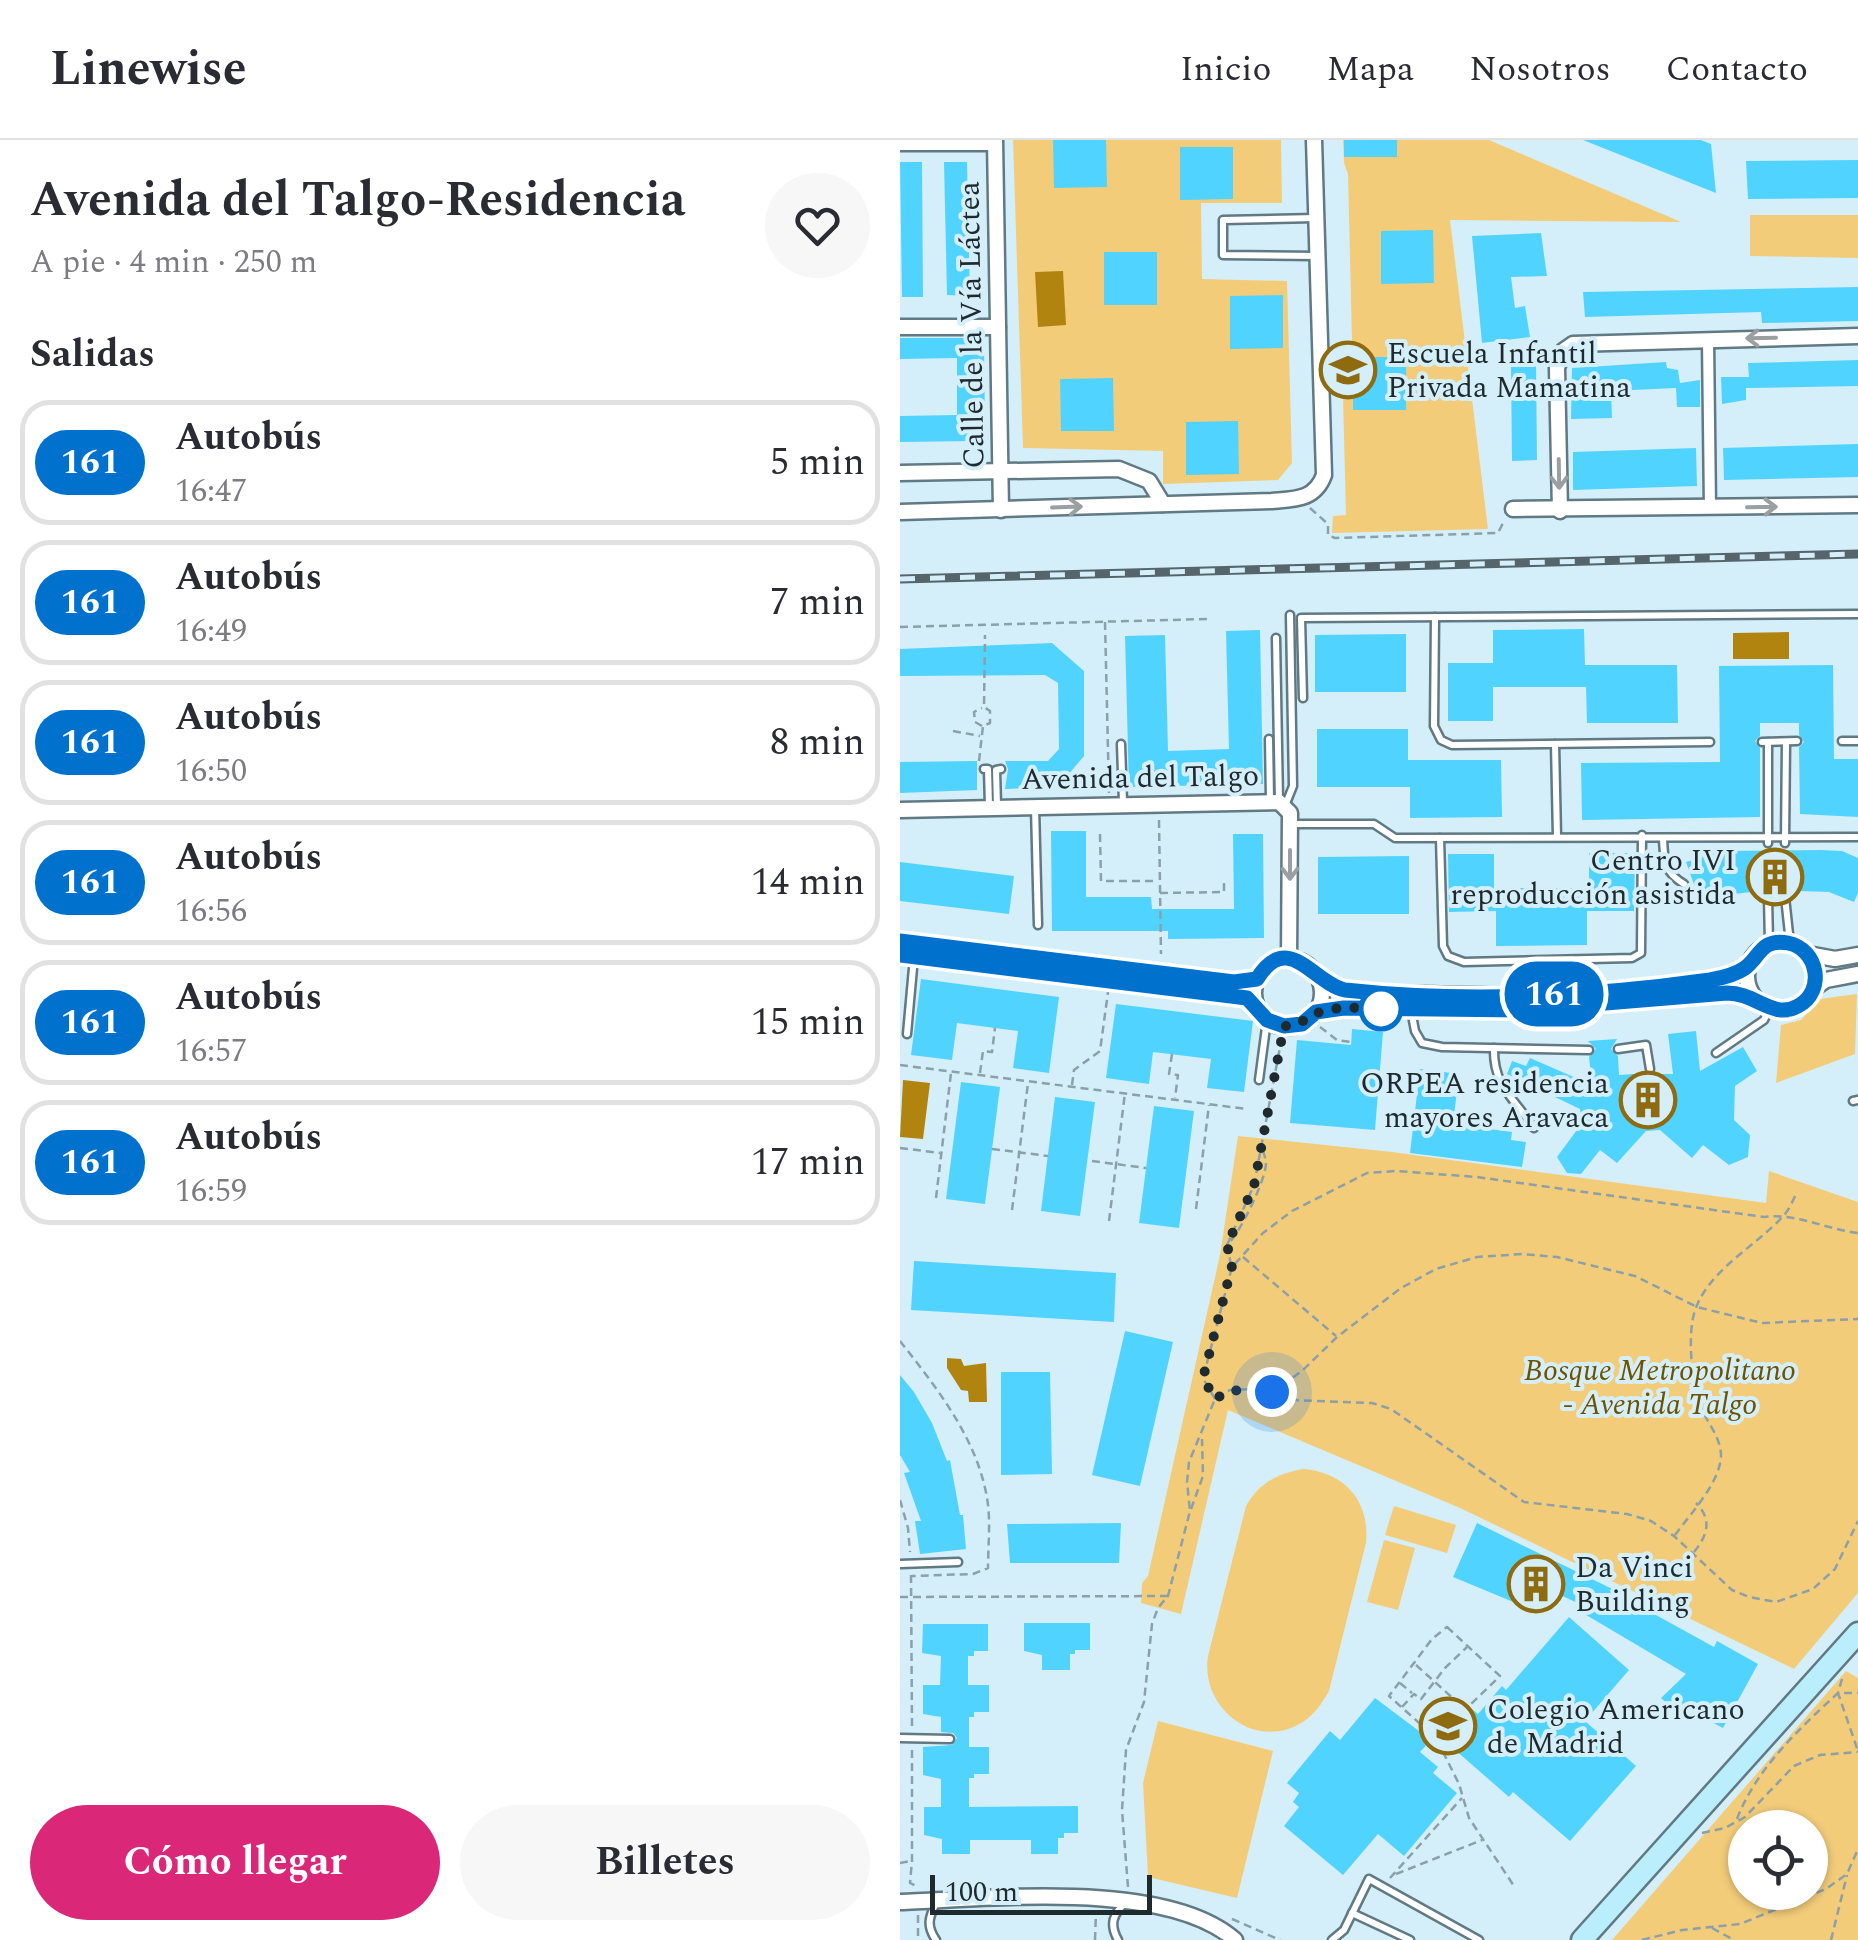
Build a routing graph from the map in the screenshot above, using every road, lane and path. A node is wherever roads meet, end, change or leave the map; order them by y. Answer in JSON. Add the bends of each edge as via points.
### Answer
{"nodes":[{"id":1,"x":1314,"y":140,"type":"edge"},
{"id":2,"x":996,"y":142,"type":"edge"},
{"id":3,"x":900,"y":146,"type":"edge"},
{"id":4,"x":1317,"y":218,"type":"junction"},
{"id":5,"x":1318,"y":256,"type":"junction"},
{"id":6,"x":900,"y":327,"type":"edge"},
{"id":7,"x":998,"y":327,"type":"junction"},
{"id":8,"x":1858,"y":336,"type":"edge"},
{"id":9,"x":1708,"y":340,"type":"junction"},
{"id":10,"x":1000,"y":472,"type":"junction"},
{"id":11,"x":900,"y":473,"type":"edge"},
{"id":12,"x":1301,"y":499,"type":"junction"},
{"id":13,"x":1163,"y":504,"type":"junction"},
{"id":14,"x":1858,"y":505,"type":"edge"},
{"id":15,"x":1710,"y":508,"type":"junction"},
{"id":16,"x":1513,"y":509,"type":"dead end"},
{"id":17,"x":1001,"y":510,"type":"junction"},
{"id":18,"x":1560,"y":511,"type":"junction"},
{"id":19,"x":900,"y":512,"type":"edge"},
{"id":20,"x":1502,"y":524,"type":"dead end"},
{"id":21,"x":1858,"y":614,"type":"edge"},
{"id":22,"x":1290,"y":615,"type":"dead end"},
{"id":23,"x":1435,"y":618,"type":"junction"},
{"id":24,"x":1208,"y":620,"type":"dead end"},
{"id":25,"x":1105,"y":622,"type":"junction"},
{"id":26,"x":900,"y":627,"type":"edge"},
{"id":27,"x":985,"y":635,"type":"dead end"},
{"id":28,"x":1276,"y":638,"type":"dead end"},
{"id":29,"x":1303,"y":698,"type":"dead end"},
{"id":30,"x":984,"y":707,"type":"junction"},
{"id":31,"x":983,"y":726,"type":"junction"},
{"id":32,"x":954,"y":730,"type":"dead end"},
{"id":33,"x":982,"y":736,"type":"junction"},
{"id":34,"x":1269,"y":739,"type":"dead end"},
{"id":35,"x":1842,"y":741,"type":"dead end"},
{"id":36,"x":1858,"y":741,"type":"edge"},
{"id":37,"x":1710,"y":742,"type":"dead end"},
{"id":38,"x":1786,"y":742,"type":"junction"},
{"id":39,"x":1797,"y":742,"type":"dead end"},
{"id":40,"x":1121,"y":744,"type":"dead end"},
{"id":41,"x":1555,"y":744,"type":"junction"},
{"id":42,"x":981,"y":769,"type":"joint"},
{"id":43,"x":1001,"y":770,"type":"dead end"},
{"id":44,"x":1108,"y":793,"type":"dead end"},
{"id":45,"x":1159,"y":803,"type":"junction"},
{"id":46,"x":1278,"y":803,"type":"junction"},
{"id":47,"x":1123,"y":804,"type":"junction"},
{"id":48,"x":1035,"y":806,"type":"junction"},
{"id":49,"x":993,"y":808,"type":"junction"},
{"id":50,"x":900,"y":810,"type":"edge"},
{"id":51,"x":1290,"y":824,"type":"junction"},
{"id":52,"x":1100,"y":834,"type":"dead end"},
{"id":53,"x":1557,"y":836,"type":"junction"},
{"id":54,"x":1642,"y":836,"type":"junction"},
{"id":55,"x":1858,"y":837,"type":"edge"},
{"id":56,"x":1440,"y":838,"type":"junction"},
{"id":57,"x":1663,"y":839,"type":"junction"},
{"id":58,"x":1785,"y":840,"type":"junction"},
{"id":59,"x":1768,"y":841,"type":"junction"},
{"id":60,"x":1224,"y":879,"type":"dead end"},
{"id":61,"x":1160,"y":880,"type":"junction"},
{"id":62,"x":1684,"y":884,"type":"dead end"},
{"id":63,"x":1160,"y":892,"type":"junction"},
{"id":64,"x":1768,"y":898,"type":"dead end"},
{"id":65,"x":1785,"y":898,"type":"dead end"},
{"id":66,"x":1038,"y":924,"type":"dead end"},
{"id":67,"x":900,"y":940,"type":"edge"},
{"id":68,"x":1769,"y":944,"type":"junction"},
{"id":69,"x":1790,"y":944,"type":"junction"},
{"id":70,"x":1161,"y":954,"type":"dead end"},
{"id":71,"x":1808,"y":954,"type":"junction"},
{"id":72,"x":907,"y":955,"type":"edge"},
{"id":73,"x":1858,"y":956,"type":"edge"},
{"id":74,"x":1289,"y":958,"type":"junction"},
{"id":75,"x":1748,"y":966,"type":"junction"},
{"id":76,"x":1858,"y":974,"type":"edge"},
{"id":77,"x":1257,"y":979,"type":"junction"},
{"id":78,"x":1110,"y":980,"type":"junction"},
{"id":79,"x":1320,"y":980,"type":"junction"},
{"id":80,"x":1814,"y":989,"type":"junction"},
{"id":81,"x":1754,"y":997,"type":"junction"},
{"id":82,"x":1256,"y":1004,"type":"junction"},
{"id":83,"x":1770,"y":1008,"type":"junction"},
{"id":84,"x":1411,"y":1010,"type":"junction"},
{"id":85,"x":1316,"y":1012,"type":"junction"},
{"id":86,"x":1267,"y":1020,"type":"junction"},
{"id":87,"x":1284,"y":1026,"type":"junction"},
{"id":88,"x":995,"y":1028,"type":"dead end"},
{"id":89,"x":906,"y":1034,"type":"dead end"},
{"id":90,"x":1494,"y":1048,"type":"junction"},
{"id":91,"x":1618,"y":1049,"type":"dead end"},
{"id":92,"x":1589,"y":1050,"type":"dead end"},
{"id":93,"x":1716,"y":1053,"type":"dead end"},
{"id":94,"x":1172,"y":1054,"type":"dead end"},
{"id":95,"x":900,"y":1065,"type":"edge"},
{"id":96,"x":1650,"y":1069,"type":"dead end"},
{"id":97,"x":952,"y":1072,"type":"junction"},
{"id":98,"x":980,"y":1075,"type":"junction"},
{"id":99,"x":1259,"y":1080,"type":"dead end"},
{"id":100,"x":1028,"y":1081,"type":"junction"},
{"id":101,"x":1072,"y":1086,"type":"junction"},
{"id":102,"x":1125,"y":1093,"type":"junction"},
{"id":103,"x":1175,"y":1100,"type":"junction"},
{"id":104,"x":1210,"y":1104,"type":"junction"},
{"id":105,"x":1247,"y":1108,"type":"dead end"},
{"id":106,"x":1581,"y":1116,"type":"dead end"},
{"id":107,"x":1534,"y":1128,"type":"joint"},
{"id":108,"x":1261,"y":1144,"type":"junction"},
{"id":109,"x":900,"y":1148,"type":"edge"},
{"id":110,"x":992,"y":1149,"type":"dead end"},
{"id":111,"x":941,"y":1153,"type":"junction"},
{"id":112,"x":1019,"y":1153,"type":"junction"},
{"id":113,"x":1048,"y":1156,"type":"dead end"},
{"id":114,"x":1092,"y":1161,"type":"dead end"},
{"id":115,"x":1116,"y":1164,"type":"junction"},
{"id":116,"x":1146,"y":1168,"type":"dead end"},
{"id":117,"x":1796,"y":1194,"type":"dead end"},
{"id":118,"x":936,"y":1198,"type":"dead end"},
{"id":119,"x":1196,"y":1209,"type":"dead end"},
{"id":120,"x":1012,"y":1210,"type":"dead end"},
{"id":121,"x":1785,"y":1214,"type":"junction"},
{"id":122,"x":1109,"y":1221,"type":"dead end"},
{"id":123,"x":1858,"y":1234,"type":"edge"},
{"id":124,"x":1227,"y":1245,"type":"junction"},
{"id":125,"x":1242,"y":1256,"type":"junction"},
{"id":126,"x":1232,"y":1266,"type":"junction"},
{"id":127,"x":1697,"y":1307,"type":"junction"},
{"id":128,"x":1858,"y":1319,"type":"edge"},
{"id":129,"x":1337,"y":1336,"type":"junction"},
{"id":130,"x":900,"y":1341,"type":"edge"},
{"id":131,"x":1272,"y":1392,"type":"junction"},
{"id":132,"x":1215,"y":1399,"type":"junction"},
{"id":133,"x":1202,"y":1438,"type":"junction"},
{"id":134,"x":900,"y":1500,"type":"edge"},
{"id":135,"x":1696,"y":1504,"type":"junction"},
{"id":136,"x":1190,"y":1511,"type":"junction"},
{"id":137,"x":1858,"y":1521,"type":"edge"},
{"id":138,"x":1674,"y":1536,"type":"junction"},
{"id":139,"x":1693,"y":1553,"type":"junction"},
{"id":140,"x":958,"y":1562,"type":"dead end"},
{"id":141,"x":910,"y":1563,"type":"junction"},
{"id":142,"x":900,"y":1564,"type":"edge"},
{"id":143,"x":910,"y":1576,"type":"junction"},
{"id":144,"x":900,"y":1596,"type":"edge"},
{"id":145,"x":912,"y":1596,"type":"junction"},
{"id":146,"x":1168,"y":1596,"type":"junction"},
{"id":147,"x":1858,"y":1632,"type":"edge"},
{"id":148,"x":1468,"y":1646,"type":"junction"},
{"id":149,"x":1833,"y":1661,"type":"junction"},
{"id":150,"x":1415,"y":1664,"type":"junction"},
{"id":151,"x":1435,"y":1682,"type":"junction"},
{"id":152,"x":1400,"y":1683,"type":"junction"},
{"id":153,"x":1838,"y":1693,"type":"junction"},
{"id":154,"x":1858,"y":1693,"type":"edge"},
{"id":155,"x":1414,"y":1694,"type":"junction"},
{"id":156,"x":1402,"y":1707,"type":"junction"},
{"id":157,"x":1466,"y":1710,"type":"junction"},
{"id":158,"x":900,"y":1738,"type":"edge"},
{"id":159,"x":912,"y":1738,"type":"junction"},
{"id":160,"x":1436,"y":1738,"type":"junction"},
{"id":161,"x":950,"y":1739,"type":"dead end"},
{"id":162,"x":1858,"y":1751,"type":"edge"},
{"id":163,"x":1462,"y":1797,"type":"junction"},
{"id":164,"x":1741,"y":1810,"type":"edge"},
{"id":165,"x":1750,"y":1810,"type":"edge"},
{"id":166,"x":1728,"y":1825,"type":"edge"},
{"id":167,"x":1680,"y":1832,"type":"junction"},
{"id":168,"x":1483,"y":1840,"type":"junction"},
{"id":169,"x":1858,"y":1849,"type":"edge"},
{"id":170,"x":912,"y":1861,"type":"junction"},
{"id":171,"x":900,"y":1863,"type":"edge"},
{"id":172,"x":1858,"y":1864,"type":"edge"},
{"id":173,"x":1851,"y":1865,"type":"junction"},
{"id":174,"x":1847,"y":1874,"type":"junction"},
{"id":175,"x":1392,"y":1876,"type":"junction"},
{"id":176,"x":1382,"y":1886,"type":"junction"},
{"id":177,"x":1514,"y":1886,"type":"dead end"},
{"id":178,"x":1096,"y":1897,"type":"junction"},
{"id":179,"x":900,"y":1902,"type":"edge"},
{"id":180,"x":918,"y":1902,"type":"junction"},
{"id":181,"x":936,"y":1902,"type":"junction"},
{"id":182,"x":1127,"y":1902,"type":"junction"},
{"id":183,"x":1352,"y":1912,"type":"junction"},
{"id":184,"x":1234,"y":1917,"type":"dead end"},
{"id":185,"x":1710,"y":1928,"type":"junction"},
{"id":186,"x":1588,"y":1932,"type":"edge"},
{"id":187,"x":918,"y":1940,"type":"edge"},
{"id":188,"x":936,"y":1940,"type":"edge"},
{"id":189,"x":1095,"y":1940,"type":"edge"},
{"id":190,"x":1118,"y":1940,"type":"edge"},
{"id":191,"x":1235,"y":1940,"type":"edge"},
{"id":192,"x":1280,"y":1940,"type":"edge"},
{"id":193,"x":1332,"y":1940,"type":"edge"},
{"id":194,"x":1410,"y":1940,"type":"edge"},
{"id":195,"x":1478,"y":1940,"type":"edge"},
{"id":196,"x":1573,"y":1940,"type":"edge"},
{"id":197,"x":1642,"y":1940,"type":"edge"},
{"id":198,"x":1734,"y":1940,"type":"edge"},
{"id":199,"x":1831,"y":1940,"type":"edge"}],
"edges":[{"from":1,"to":4,"type":"street"},
{"from":2,"to":3,"type":"street"},
{"from":2,"to":7,"type":"street","name":"Calle de la Vía Láctea"},
{"from":4,"to":5,"type":"street"},
{"from":4,"to":5,"type":"lane","via":[[1223,220],[1222,255]]},
{"from":5,"to":12,"type":"street","via":[[1324,475],[1316,491]]},
{"from":6,"to":7,"type":"street"},
{"from":7,"to":10,"type":"street","name":"Calle de la Vía Láctea"},
{"from":8,"to":9,"type":"street","one_way":true},
{"from":9,"to":15,"type":"street"},
{"from":9,"to":18,"type":"street","one_way":true,"via":[[1588,342],[1563,351],[1556,368]]},
{"from":10,"to":11,"type":"street"},
{"from":10,"to":13,"type":"street","via":[[1120,469],[1148,481]]},
{"from":10,"to":17,"type":"street","name":"Calle de la Vía Láctea"},
{"from":12,"to":13,"type":"street"},
{"from":12,"to":20,"type":"path","via":[[1335,538],[1498,533]]},
{"from":17,"to":13,"type":"street","one_way":true},
{"from":15,"to":14,"type":"street","one_way":true},
{"from":15,"to":18,"type":"street"},
{"from":16,"to":18,"type":"street"},
{"from":17,"to":19,"type":"street"},
{"from":21,"to":23,"type":"lane"},
{"from":22,"to":46,"type":"lane","via":[[1293,786]]},
{"from":23,"to":29,"type":"lane","via":[[1301,618]]},
{"from":23,"to":41,"type":"lane","via":[[1434,726],[1441,740],[1452,746]]},
{"from":24,"to":25,"type":"path"},
{"from":25,"to":26,"type":"path"},
{"from":25,"to":44,"type":"path"},
{"from":27,"to":30,"type":"path"},
{"from":28,"to":46,"type":"lane"},
{"from":30,"to":31,"type":"path","via":[[990,722]]},
{"from":30,"to":31,"type":"path","via":[[974,712]]},
{"from":31,"to":33,"type":"path"},
{"from":32,"to":33,"type":"path"},
{"from":33,"to":42,"type":"path"},
{"from":34,"to":46,"type":"lane"},
{"from":35,"to":36,"type":"lane"},
{"from":37,"to":41,"type":"lane"},
{"from":38,"to":39,"type":"lane"},
{"from":38,"to":58,"type":"lane"},
{"from":38,"to":59,"type":"lane","via":[[1765,742]]},
{"from":40,"to":47,"type":"lane"},
{"from":41,"to":53,"type":"lane"},
{"from":42,"to":49,"type":"lane","via":[[988,769]]},
{"from":43,"to":49,"type":"lane"},
{"from":45,"to":46,"type":"street","name":"Avenida del Talgo"},
{"from":45,"to":47,"type":"street","name":"Avenida del Talgo"},
{"from":45,"to":61,"type":"path"},
{"from":46,"to":51,"type":"street","name":"Avenida del Talgo","via":[[1290,813]]},
{"from":47,"to":48,"type":"street","name":"Avenida del Talgo"},
{"from":48,"to":49,"type":"street","name":"Avenida del Talgo"},
{"from":48,"to":66,"type":"lane"},
{"from":49,"to":50,"type":"street","name":"Avenida del Talgo"},
{"from":51,"to":56,"type":"lane","via":[[1374,824],[1395,838]]},
{"from":51,"to":74,"type":"street","name":"Avenida del Talgo","one_way":true},
{"from":52,"to":61,"type":"path","via":[[1101,881]]},
{"from":53,"to":54,"type":"lane"},
{"from":53,"to":56,"type":"lane"},
{"from":54,"to":56,"type":"lane","via":[[1641,953],[1464,962],[1443,946]]},
{"from":54,"to":57,"type":"lane"},
{"from":55,"to":58,"type":"lane"},
{"from":57,"to":59,"type":"lane"},
{"from":57,"to":62,"type":"lane","via":[[1664,864]]},
{"from":58,"to":59,"type":"lane"},
{"from":60,"to":63,"type":"path","via":[[1224,892]]},
{"from":61,"to":63,"type":"path"},
{"from":63,"to":70,"type":"path"},
{"from":64,"to":68,"type":"lane"},
{"from":65,"to":69,"type":"lane"},
{"from":67,"to":77,"type":"street","via":[[1234,982]]},
{"from":68,"to":69,"type":"street"},
{"from":68,"to":75,"type":"street"},
{"from":69,"to":71,"type":"street"},
{"from":71,"to":73,"type":"street"},
{"from":71,"to":80,"type":"street"},
{"from":72,"to":78,"type":"street"},
{"from":72,"to":89,"type":"lane"},
{"from":74,"to":77,"type":"street","via":[[1270,964]]},
{"from":74,"to":79,"type":"street","via":[[1308,964]]},
{"from":75,"to":79,"type":"street","via":[[1724,978],[1640,990],[1514,996],[1372,993]]},
{"from":75,"to":81,"type":"street"},
{"from":76,"to":80,"type":"street"},
{"from":77,"to":82,"type":"street"},
{"from":78,"to":82,"type":"street","via":[[1234,995]]},
{"from":78,"to":101,"type":"path","via":[[1100,1051],[1074,1070]]},
{"from":79,"to":85,"type":"street"},
{"from":80,"to":83,"type":"street","via":[[1800,1005]]},
{"from":81,"to":83,"type":"street"},
{"from":81,"to":84,"type":"street","via":[[1727,993],[1542,1009]]},
{"from":82,"to":86,"type":"street"},
{"from":83,"to":93,"type":"lane","via":[[1764,1020]]},
{"from":84,"to":85,"type":"street"},
{"from":84,"to":90,"type":"lane","via":[[1422,1043]]},
{"from":85,"to":87,"type":"street","via":[[1302,1024]]},
{"from":86,"to":87,"type":"street"},
{"from":86,"to":99,"type":"lane"},
{"from":87,"to":108,"type":"path"},
{"from":88,"to":98,"type":"path"},
{"from":90,"to":92,"type":"lane"},
{"from":90,"to":107,"type":"lane","via":[[1497,1079]]},
{"from":91,"to":96,"type":"lane","via":[[1646,1045]]},
{"from":94,"to":103,"type":"path"},
{"from":95,"to":97,"type":"path"},
{"from":97,"to":98,"type":"path"},
{"from":97,"to":111,"type":"path"},
{"from":98,"to":100,"type":"path"},
{"from":100,"to":101,"type":"path"},
{"from":100,"to":112,"type":"path"},
{"from":101,"to":102,"type":"path"},
{"from":102,"to":103,"type":"path"},
{"from":102,"to":115,"type":"path"},
{"from":103,"to":104,"type":"path"},
{"from":104,"to":105,"type":"path"},
{"from":104,"to":119,"type":"path"},
{"from":106,"to":107,"type":"path"},
{"from":108,"to":124,"type":"path","via":[[1254,1186]]},
{"from":108,"to":124,"type":"path","via":[[1264,1177],[1238,1236]]},
{"from":109,"to":111,"type":"path"},
{"from":110,"to":112,"type":"path"},
{"from":111,"to":118,"type":"path"},
{"from":112,"to":113,"type":"path"},
{"from":112,"to":120,"type":"path"},
{"from":114,"to":115,"type":"path"},
{"from":115,"to":116,"type":"path"},
{"from":115,"to":122,"type":"path"},
{"from":117,"to":121,"type":"path"},
{"from":121,"to":123,"type":"path"},
{"from":121,"to":125,"type":"path","via":[[1764,1217],[1477,1177],[1367,1172],[1292,1211]]},
{"from":121,"to":127,"type":"path","via":[[1746,1247]]},
{"from":124,"to":126,"type":"path"},
{"from":125,"to":126,"type":"path"},
{"from":125,"to":129,"type":"path"},
{"from":126,"to":132,"type":"path","via":[[1203,1378]]},
{"from":127,"to":128,"type":"path","via":[[1762,1323]]},
{"from":127,"to":129,"type":"path","via":[[1634,1276],[1557,1257],[1491,1256],[1418,1277]]},
{"from":127,"to":135,"type":"path","via":[[1693,1383],[1721,1457]]},
{"from":129,"to":131,"type":"path"},
{"from":130,"to":143,"type":"path","via":[[956,1418],[988,1498],[988,1568]]},
{"from":131,"to":132,"type":"path","via":[[1230,1390]]},
{"from":131,"to":138,"type":"path","via":[[1391,1409],[1524,1502],[1626,1514]]},
{"from":132,"to":133,"type":"path"},
{"from":133,"to":136,"type":"path","via":[[1203,1476]]},
{"from":133,"to":136,"type":"path","via":[[1189,1462]]},
{"from":134,"to":141,"type":"path"},
{"from":135,"to":138,"type":"path"},
{"from":135,"to":139,"type":"path","via":[[1707,1524]]},
{"from":136,"to":146,"type":"path"},
{"from":137,"to":139,"type":"path","via":[[1835,1569],[1813,1589],[1776,1602],[1732,1590]]},
{"from":138,"to":139,"type":"path"},
{"from":140,"to":141,"type":"lane"},
{"from":141,"to":142,"type":"lane"},
{"from":141,"to":143,"type":"path"},
{"from":143,"to":145,"type":"path"},
{"from":144,"to":145,"type":"path"},
{"from":145,"to":146,"type":"path"},
{"from":145,"to":159,"type":"path"},
{"from":146,"to":182,"type":"path","via":[[1152,1624],[1144,1702],[1126,1750]]},
{"from":147,"to":149,"type":"main road"},
{"from":148,"to":150,"type":"path","via":[[1447,1626]]},
{"from":148,"to":151,"type":"path"},
{"from":148,"to":157,"type":"path","via":[[1500,1676]]},
{"from":149,"to":153,"type":"path","via":[[1842,1673]]},
{"from":149,"to":167,"type":"main road"},
{"from":150,"to":151,"type":"path"},
{"from":150,"to":152,"type":"path"},
{"from":151,"to":155,"type":"path","via":[[1421,1700]]},
{"from":151,"to":157,"type":"path"},
{"from":152,"to":155,"type":"path"},
{"from":152,"to":156,"type":"path","via":[[1389,1696]]},
{"from":153,"to":154,"type":"path"},
{"from":153,"to":162,"type":"path"},
{"from":153,"to":164,"type":"path","via":[[1752,1785]]},
{"from":155,"to":156,"type":"path"},
{"from":156,"to":160,"type":"path"},
{"from":157,"to":160,"type":"path"},
{"from":158,"to":159,"type":"lane"},
{"from":159,"to":161,"type":"lane"},
{"from":159,"to":170,"type":"path"},
{"from":160,"to":163,"type":"path"},
{"from":162,"to":165,"type":"path","via":[[1794,1766]]},
{"from":163,"to":168,"type":"path"},
{"from":163,"to":175,"type":"path"},
{"from":166,"to":167,"type":"path"},
{"from":167,"to":186,"type":"main road"},
{"from":168,"to":175,"type":"path"},
{"from":168,"to":177,"type":"path"},
{"from":169,"to":173,"type":"path"},
{"from":170,"to":171,"type":"path"},
{"from":170,"to":180,"type":"path","via":[[910,1883],[918,1886]]},
{"from":172,"to":173,"type":"path"},
{"from":173,"to":174,"type":"path"},
{"from":174,"to":185,"type":"path","via":[[1740,1924]]},
{"from":174,"to":199,"type":"path"},
{"from":175,"to":176,"type":"path"},
{"from":176,"to":183,"type":"lane","via":[[1368,1879]]},
{"from":176,"to":195,"type":"lane"},
{"from":178,"to":181,"type":"street"},
{"from":178,"to":182,"type":"street"},
{"from":178,"to":189,"type":"path"},
{"from":179,"to":180,"type":"street"},
{"from":180,"to":181,"type":"street"},
{"from":180,"to":187,"type":"path"},
{"from":181,"to":188,"type":"lane","via":[[929,1916]]},
{"from":182,"to":190,"type":"lane","via":[[1115,1912]]},
{"from":182,"to":191,"type":"street","via":[[1205,1919]]},
{"from":183,"to":193,"type":"lane"},
{"from":183,"to":194,"type":"lane"},
{"from":184,"to":192,"type":"path"},
{"from":185,"to":197,"type":"path"},
{"from":185,"to":198,"type":"path"},
{"from":186,"to":196,"type":"lane"}]}
